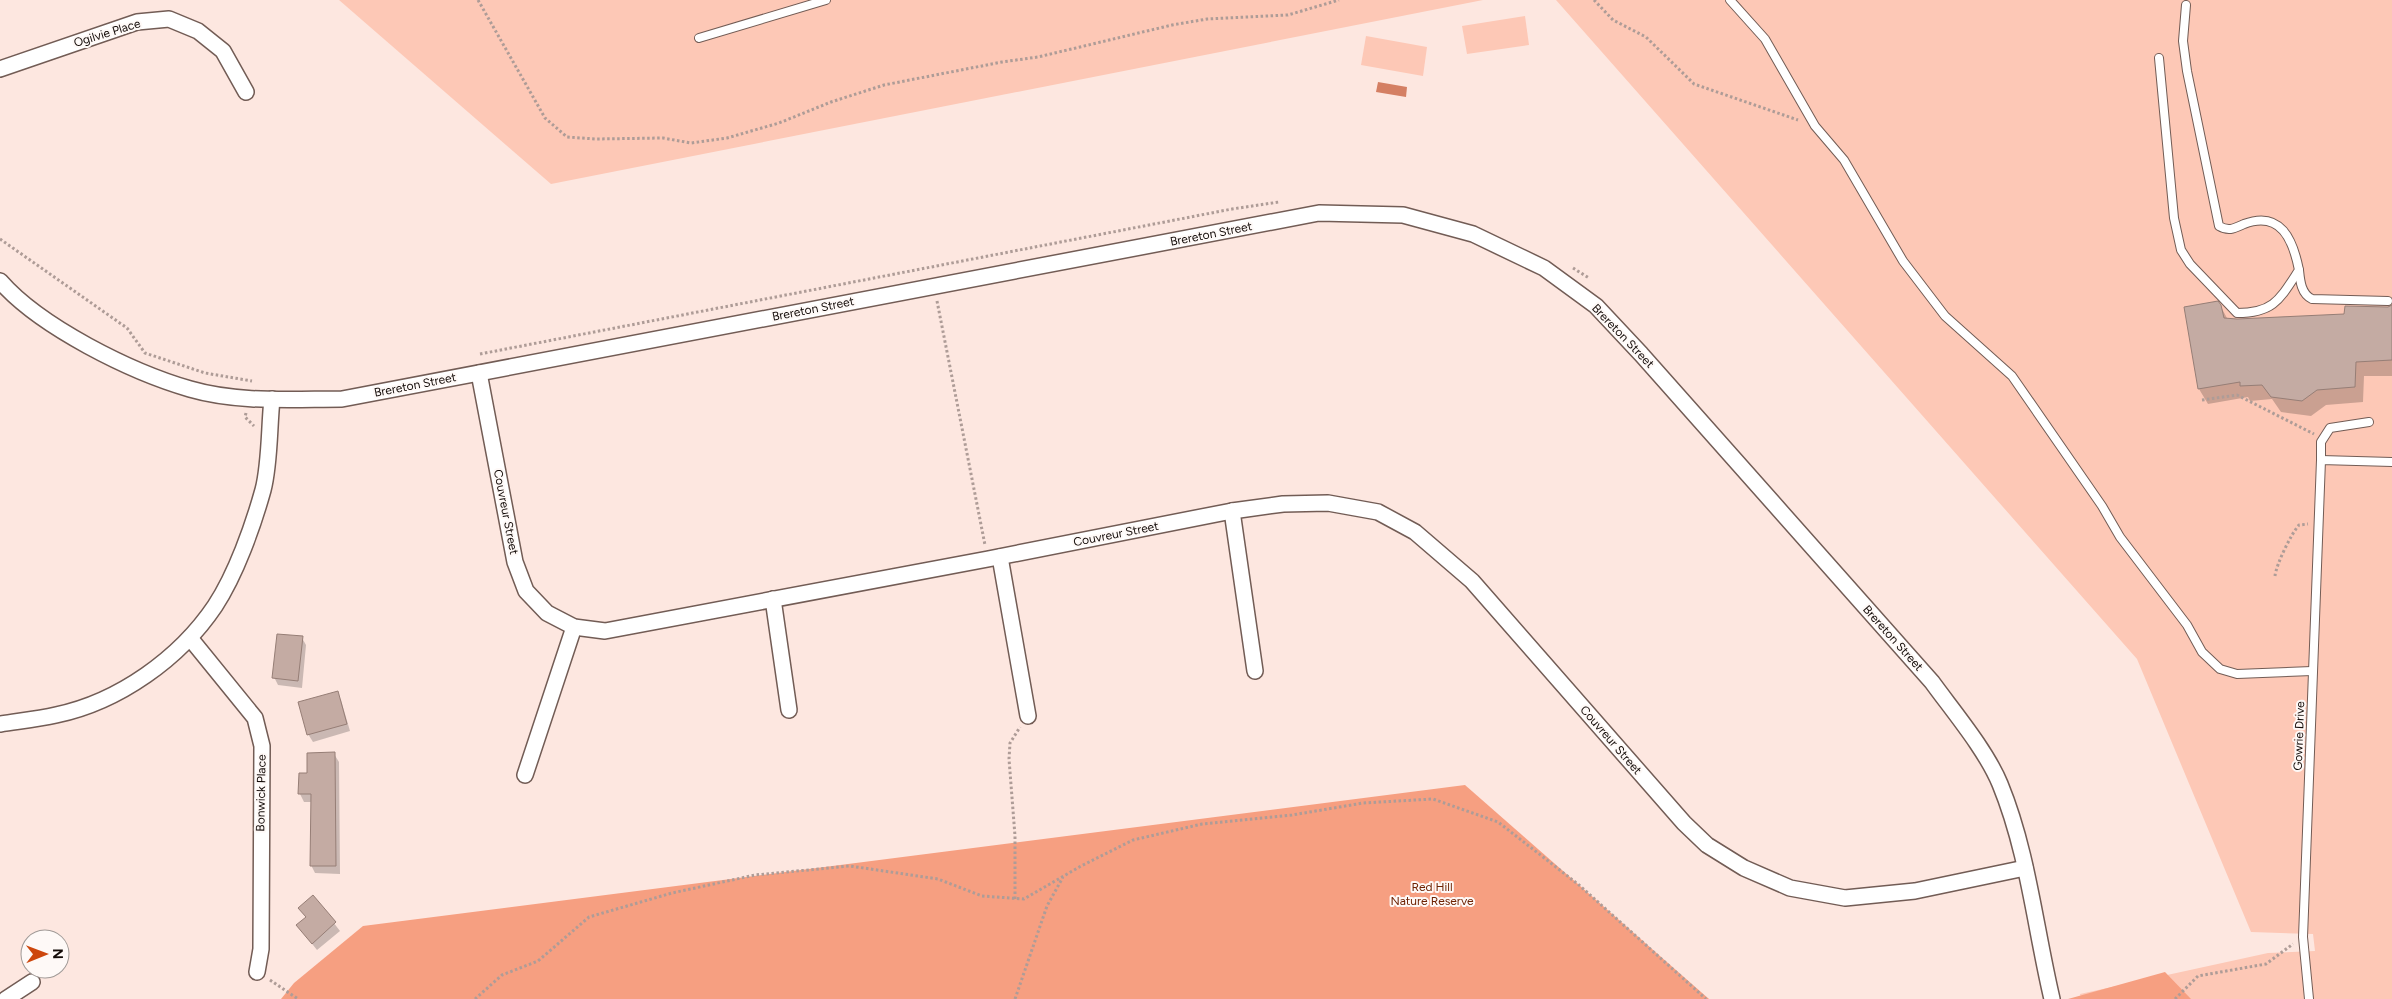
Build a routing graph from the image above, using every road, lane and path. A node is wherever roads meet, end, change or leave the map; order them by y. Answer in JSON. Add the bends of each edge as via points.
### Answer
{"nodes":[{"id":1,"x":478,"y":0,"type":"edge"},
{"id":2,"x":826,"y":0,"type":"edge"},
{"id":3,"x":1339,"y":0,"type":"edge"},
{"id":4,"x":1594,"y":0,"type":"edge"},
{"id":5,"x":1730,"y":0,"type":"edge"},
{"id":6,"x":2186,"y":5,"type":"dead end"},
{"id":7,"x":699,"y":38,"type":"dead end"},
{"id":8,"x":2159,"y":58,"type":"dead end"},
{"id":9,"x":0,"y":69,"type":"edge"},
{"id":10,"x":246,"y":92,"type":"dead end"},
{"id":11,"x":1815,"y":126,"type":"junction"},
{"id":12,"x":1289,"y":201,"type":"dead end"},
{"id":13,"x":0,"y":239,"type":"edge"},
{"id":14,"x":1565,"y":264,"type":"dead end"},
{"id":15,"x":930,"y":266,"type":"junction"},
{"id":16,"x":2298,"y":270,"type":"junction"},
{"id":17,"x":0,"y":281,"type":"edge"},
{"id":18,"x":1595,"y":284,"type":"dead end"},
{"id":19,"x":934,"y":286,"type":"junction"},
{"id":20,"x":2388,"y":301,"type":"dead end"},
{"id":21,"x":479,"y":355,"type":"dead end"},
{"id":22,"x":479,"y":373,"type":"junction"},
{"id":23,"x":251,"y":381,"type":"junction"},
{"id":24,"x":257,"y":382,"type":"dead end"},
{"id":25,"x":248,"y":397,"type":"junction"},
{"id":26,"x":272,"y":399,"type":"junction"},
{"id":27,"x":2202,"y":400,"type":"dead end"},
{"id":28,"x":2369,"y":422,"type":"dead end"},
{"id":29,"x":256,"y":429,"type":"dead end"},
{"id":30,"x":2322,"y":437,"type":"junction"},
{"id":31,"x":2321,"y":460,"type":"junction"},
{"id":32,"x":2392,"y":462,"type":"edge"},
{"id":33,"x":1232,"y":510,"type":"junction"},
{"id":34,"x":2318,"y":522,"type":"junction"},
{"id":35,"x":994,"y":558,"type":"junction"},
{"id":36,"x":2274,"y":576,"type":"dead end"},
{"id":37,"x":773,"y":599,"type":"junction"},
{"id":38,"x":574,"y":627,"type":"junction"},
{"id":39,"x":190,"y":638,"type":"junction"},
{"id":40,"x":1255,"y":671,"type":"dead end"},
{"id":41,"x":2312,"y":671,"type":"junction"},
{"id":42,"x":789,"y":710,"type":"dead end"},
{"id":43,"x":1028,"y":716,"type":"joint"},
{"id":44,"x":0,"y":724,"type":"edge"},
{"id":45,"x":525,"y":775,"type":"dead end"},
{"id":46,"x":2025,"y":868,"type":"junction"},
{"id":47,"x":1064,"y":876,"type":"junction"},
{"id":48,"x":1015,"y":899,"type":"junction"},
{"id":49,"x":2304,"y":936,"type":"junction"},
{"id":50,"x":257,"y":972,"type":"joint"},
{"id":51,"x":32,"y":982,"type":"dead end"},
{"id":52,"x":6,"y":999,"type":"edge"},
{"id":53,"x":298,"y":999,"type":"edge"},
{"id":54,"x":475,"y":999,"type":"edge"},
{"id":55,"x":1015,"y":999,"type":"edge"},
{"id":56,"x":1706,"y":999,"type":"edge"},
{"id":57,"x":2052,"y":999,"type":"edge"},
{"id":58,"x":2175,"y":999,"type":"edge"},
{"id":59,"x":2309,"y":999,"type":"edge"}],
"edges":[{"from":1,"to":3,"type":"path","via":[[545,118],[567,137],[595,140],[662,138],[691,143],[726,138],[779,123],[884,85],[1038,57],[1172,25],[1207,19],[1288,15]]},
{"from":2,"to":7,"type":"lane"},
{"from":4,"to":11,"type":"path","via":[[1613,20],[1646,37],[1694,84]]},
{"from":5,"to":11,"type":"lane","via":[[1765,39]]},
{"from":6,"to":16,"type":"lane","via":[[2183,41],[2186,63],[2219,226],[2232,230],[2254,221],[2271,222],[2292,241]]},
{"from":8,"to":16,"type":"lane","via":[[2174,218],[2181,250],[2190,264],[2237,313],[2255,313],[2270,308],[2282,297]]},
{"from":9,"to":10,"type":"street","name":"Ogilvie Place","via":[[137,22],[169,19],[198,31],[223,51]]},
{"from":11,"to":41,"type":"lane","via":[[1844,160],[1903,261],[1945,316],[2012,376],[2120,537],[2187,625],[2202,652],[2220,669],[2237,674]]},
{"from":12,"to":15,"type":"path"},
{"from":13,"to":23,"type":"path","via":[[127,328],[145,353],[205,373]]},
{"from":14,"to":18,"type":"path","via":[[1582,272]]},
{"from":15,"to":19,"type":"path"},
{"from":15,"to":21,"type":"path"},
{"from":16,"to":20,"type":"lane","via":[[2302,289],[2308,297]]},
{"from":17,"to":25,"type":"street","name":"Brereton Street","via":[[66,334],[141,370],[191,389]]},
{"from":19,"to":22,"type":"street","name":"Brereton Street"},
{"from":19,"to":35,"type":"path"},
{"from":19,"to":46,"type":"street","name":"Brereton Street","via":[[1319,213],[1403,215],[1474,234],[1544,268],[1596,306],[1641,354],[1932,682],[1999,782]]},
{"from":22,"to":26,"type":"street","name":"Brereton Street","via":[[342,399]]},
{"from":22,"to":38,"type":"street","name":"Couvreur Street","via":[[515,562],[526,591],[547,613]]},
{"from":23,"to":24,"type":"path"},
{"from":23,"to":25,"type":"path"},
{"from":25,"to":26,"type":"street","name":"Brereton Street"},
{"from":25,"to":29,"type":"path","via":[[245,417]]},
{"from":26,"to":39,"type":"street","via":[[263,488],[244,548],[216,605]]},
{"from":27,"to":30,"type":"path","via":[[2237,395]]},
{"from":28,"to":30,"type":"lane","via":[[2330,428]]},
{"from":30,"to":31,"type":"lane","name":"Gowrie Drive"},
{"from":31,"to":32,"type":"lane"},
{"from":31,"to":34,"type":"lane","name":"Gowrie Drive"},
{"from":33,"to":35,"type":"street","name":"Couvreur Street"},
{"from":33,"to":40,"type":"street"},
{"from":33,"to":46,"type":"street","name":"Couvreur Street","via":[[1328,503],[1378,512],[1415,532],[1472,581],[1684,823],[1708,845],[1744,868],[1790,888],[1845,898],[1915,891]]},
{"from":34,"to":36,"type":"path","via":[[2299,525],[2293,532]]},
{"from":34,"to":41,"type":"lane","name":"Gowrie Drive"},
{"from":35,"to":37,"type":"street","name":"Couvreur Street"},
{"from":35,"to":43,"type":"street"},
{"from":37,"to":38,"type":"street","name":"Couvreur Street","via":[[605,631]]},
{"from":37,"to":42,"type":"street"},
{"from":38,"to":45,"type":"street"},
{"from":39,"to":44,"type":"street","via":[[147,674],[107,698],[58,715]]},
{"from":39,"to":50,"type":"street","name":"Bonwick Place","via":[[255,718],[262,746],[261,949]]},
{"from":41,"to":49,"type":"lane","name":"Gowrie Drive"},
{"from":43,"to":48,"type":"path","via":[[1010,743]]},
{"from":46,"to":57,"type":"street","name":"Brereton Street"},
{"from":47,"to":48,"type":"path","via":[[1024,900]]},
{"from":47,"to":55,"type":"path","via":[[1047,906]]},
{"from":47,"to":56,"type":"path","via":[[1133,840],[1202,824],[1292,815],[1363,803],[1432,799],[1498,822],[1579,885]]},
{"from":48,"to":54,"type":"path","via":[[982,896],[938,879],[850,866],[755,875],[672,893],[589,917],[538,961],[502,975]]},
{"from":49,"to":58,"type":"path","via":[[2266,964],[2198,976]]},
{"from":49,"to":59,"type":"lane","name":"Gowrie Drive"},
{"from":50,"to":53,"type":"path"},
{"from":51,"to":52,"type":"street"}]}
